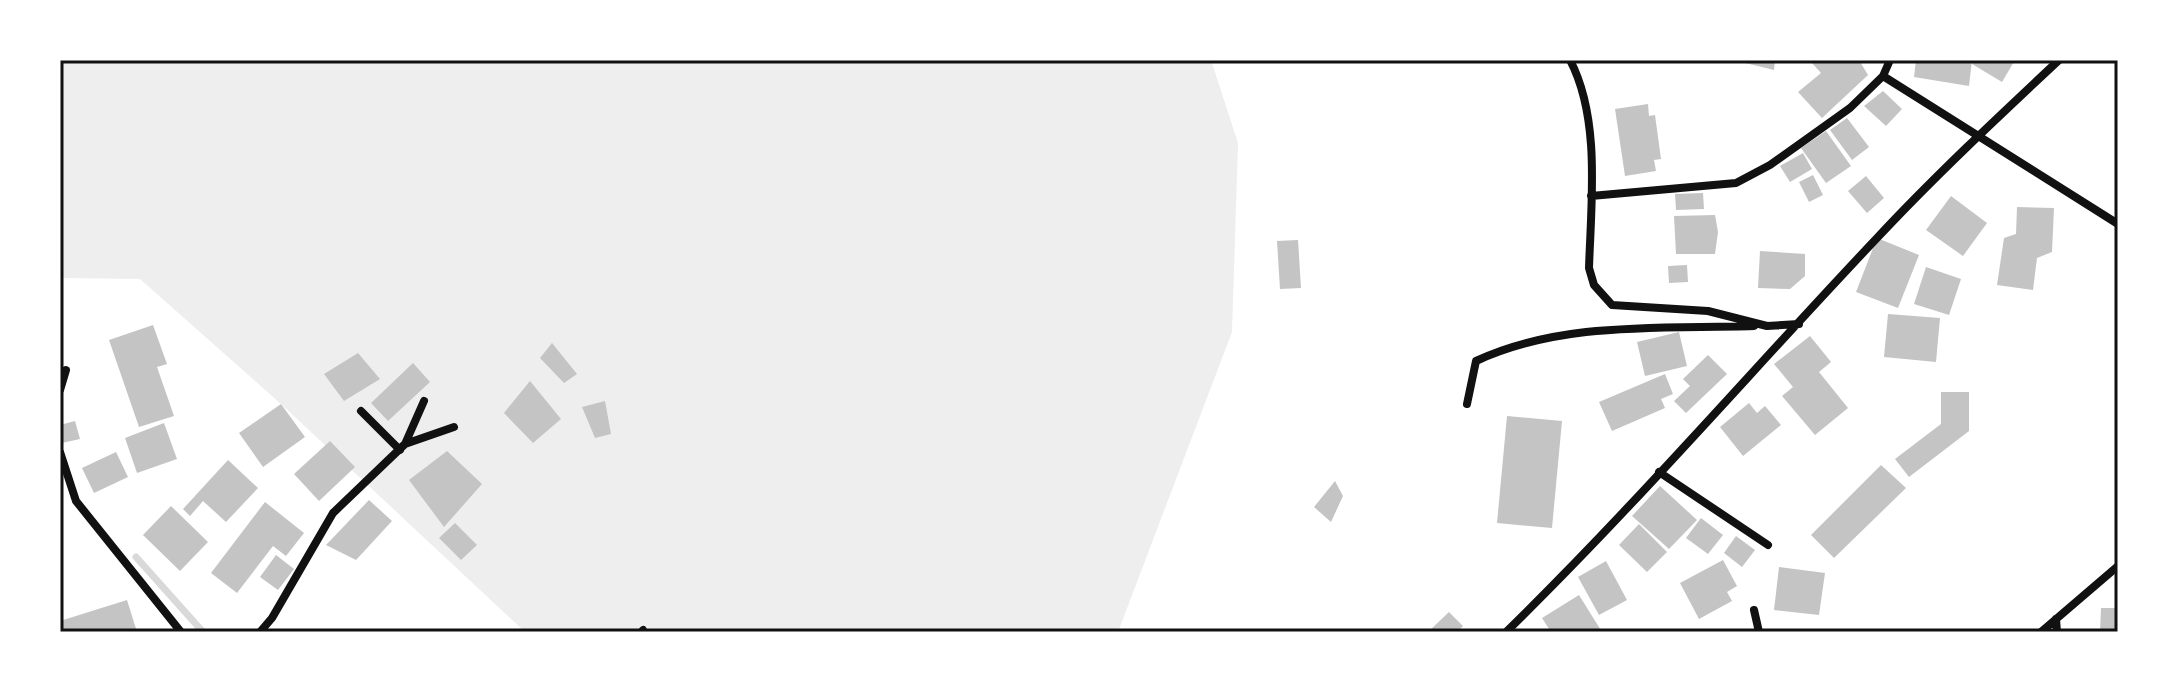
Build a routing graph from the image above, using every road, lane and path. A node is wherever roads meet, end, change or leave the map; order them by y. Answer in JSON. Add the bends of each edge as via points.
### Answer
{"nodes":[{"id":1,"x":1570,"y":60,"type":"edge"},
{"id":2,"x":1890,"y":60,"type":"edge"},
{"id":3,"x":2059,"y":60,"type":"edge"},
{"id":4,"x":1883,"y":76,"type":"junction"},
{"id":5,"x":1977,"y":137,"type":"junction"},
{"id":6,"x":1591,"y":196,"type":"junction"},
{"id":7,"x":2118,"y":224,"type":"edge"},
{"id":8,"x":1799,"y":324,"type":"junction"},
{"id":9,"x":1767,"y":326,"type":"junction"},
{"id":10,"x":66,"y":370,"type":"dead end"},
{"id":11,"x":60,"y":390,"type":"edge"},
{"id":12,"x":424,"y":401,"type":"dead end"},
{"id":13,"x":1467,"y":404,"type":"dead end"},
{"id":14,"x":361,"y":411,"type":"dead end"},
{"id":15,"x":454,"y":427,"type":"dead end"},
{"id":16,"x":402,"y":447,"type":"junction"},
{"id":17,"x":60,"y":452,"type":"edge"},
{"id":18,"x":1659,"y":472,"type":"junction"},
{"id":19,"x":1768,"y":545,"type":"dead end"},
{"id":20,"x":2118,"y":566,"type":"edge"},
{"id":21,"x":1754,"y":610,"type":"dead end"},
{"id":22,"x":2056,"y":619,"type":"junction"},
{"id":23,"x":181,"y":632,"type":"edge"},
{"id":24,"x":260,"y":632,"type":"edge"},
{"id":25,"x":1506,"y":632,"type":"edge"},
{"id":26,"x":1759,"y":632,"type":"edge"},
{"id":27,"x":2041,"y":632,"type":"edge"},
{"id":28,"x":2057,"y":632,"type":"edge"}],
"edges":[{"from":1,"to":6,"type":"street","via":[[1579,77],[1588,128]]},
{"from":2,"to":4,"type":"street"},
{"from":3,"to":5,"type":"street"},
{"from":4,"to":5,"type":"street"},
{"from":4,"to":6,"type":"street","via":[[1850,108],[1736,183]]},
{"from":5,"to":7,"type":"street"},
{"from":5,"to":8,"type":"street"},
{"from":6,"to":9,"type":"street","via":[[1589,268],[1594,285],[1612,305],[1708,311]]},
{"from":8,"to":9,"type":"street"},
{"from":8,"to":18,"type":"street"},
{"from":9,"to":13,"type":"street","via":[[1579,332],[1507,347],[1476,361]]},
{"from":10,"to":11,"type":"street"},
{"from":12,"to":16,"type":"street"},
{"from":14,"to":16,"type":"street"},
{"from":15,"to":16,"type":"street"},
{"from":16,"to":24,"type":"street","via":[[333,513]]},
{"from":17,"to":23,"type":"street","via":[[76,501]]},
{"from":18,"to":19,"type":"street"},
{"from":18,"to":25,"type":"street"},
{"from":20,"to":22,"type":"street"},
{"from":21,"to":26,"type":"street"},
{"from":22,"to":27,"type":"street"},
{"from":22,"to":28,"type":"street"}]}
